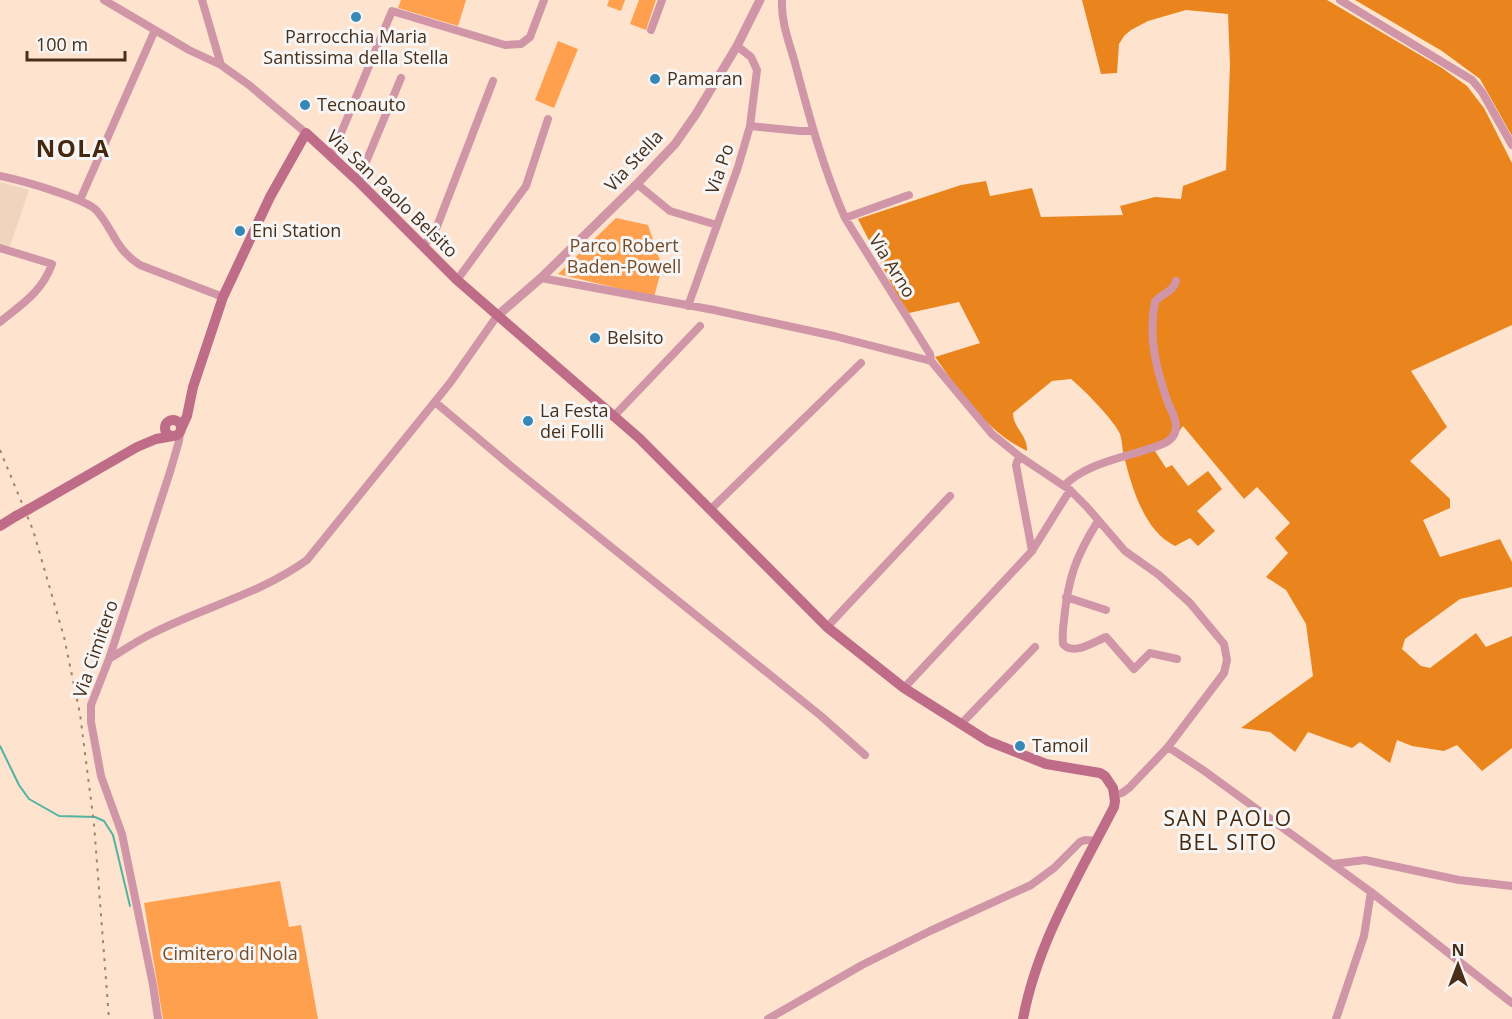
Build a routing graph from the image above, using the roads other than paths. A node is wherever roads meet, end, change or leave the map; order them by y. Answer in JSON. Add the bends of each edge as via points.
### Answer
{"nodes":[{"id":1,"x":104,"y":0,"type":"edge"},
{"id":2,"x":202,"y":0,"type":"edge"},
{"id":3,"x":544,"y":0,"type":"edge"},
{"id":4,"x":662,"y":0,"type":"edge"},
{"id":5,"x":760,"y":0,"type":"edge"},
{"id":6,"x":782,"y":0,"type":"edge"},
{"id":7,"x":1340,"y":0,"type":"edge"},
{"id":8,"x":155,"y":30,"type":"junction"},
{"id":9,"x":651,"y":30,"type":"dead end"},
{"id":10,"x":737,"y":46,"type":"junction"},
{"id":11,"x":221,"y":65,"type":"junction"},
{"id":12,"x":401,"y":78,"type":"dead end"},
{"id":13,"x":493,"y":81,"type":"dead end"},
{"id":14,"x":548,"y":119,"type":"dead end"},
{"id":15,"x":750,"y":126,"type":"junction"},
{"id":16,"x":812,"y":131,"type":"junction"},
{"id":17,"x":306,"y":133,"type":"junction"},
{"id":18,"x":1512,"y":146,"type":"edge"},
{"id":19,"x":332,"y":157,"type":"junction"},
{"id":20,"x":0,"y":176,"type":"edge"},
{"id":21,"x":358,"y":181,"type":"junction"},
{"id":22,"x":637,"y":184,"type":"junction"},
{"id":23,"x":909,"y":195,"type":"dead end"},
{"id":24,"x":80,"y":200,"type":"junction"},
{"id":25,"x":845,"y":218,"type":"junction"},
{"id":26,"x":717,"y":225,"type":"junction"},
{"id":27,"x":423,"y":246,"type":"junction"},
{"id":28,"x":0,"y":249,"type":"edge"},
{"id":29,"x":541,"y":278,"type":"junction"},
{"id":30,"x":458,"y":280,"type":"junction"},
{"id":31,"x":1176,"y":281,"type":"dead end"},
{"id":32,"x":223,"y":297,"type":"junction"},
{"id":33,"x":688,"y":306,"type":"junction"},
{"id":34,"x":496,"y":316,"type":"junction"},
{"id":35,"x":0,"y":322,"type":"edge"},
{"id":36,"x":700,"y":326,"type":"dead end"},
{"id":37,"x":930,"y":361,"type":"junction"},
{"id":38,"x":861,"y":363,"type":"dead end"},
{"id":39,"x":193,"y":387,"type":"junction"},
{"id":40,"x":435,"y":402,"type":"junction"},
{"id":41,"x":614,"y":416,"type":"junction"},
{"id":42,"x":168,"y":423,"type":"junction"},
{"id":43,"x":178,"y":432,"type":"junction"},
{"id":44,"x":160,"y":438,"type":"junction"},
{"id":45,"x":137,"y":447,"type":"junction"},
{"id":46,"x":175,"y":454,"type":"junction"},
{"id":47,"x":1019,"y":456,"type":"junction"},
{"id":48,"x":1067,"y":488,"type":"junction"},
{"id":49,"x":950,"y":496,"type":"dead end"},
{"id":50,"x":711,"y":510,"type":"junction"},
{"id":51,"x":1098,"y":521,"type":"junction"},
{"id":52,"x":0,"y":526,"type":"edge"},
{"id":53,"x":1032,"y":550,"type":"junction"},
{"id":54,"x":1066,"y":597,"type":"junction"},
{"id":55,"x":1106,"y":610,"type":"dead end"},
{"id":56,"x":827,"y":627,"type":"junction"},
{"id":57,"x":1035,"y":647,"type":"dead end"},
{"id":58,"x":109,"y":659,"type":"junction"},
{"id":59,"x":1177,"y":659,"type":"dead end"},
{"id":60,"x":904,"y":688,"type":"junction"},
{"id":61,"x":962,"y":724,"type":"junction"},
{"id":62,"x":1168,"y":747,"type":"junction"},
{"id":63,"x":865,"y":755,"type":"dead end"},
{"id":64,"x":1115,"y":795,"type":"junction"},
{"id":65,"x":1096,"y":842,"type":"junction"},
{"id":66,"x":1333,"y":864,"type":"junction"},
{"id":67,"x":1512,"y":886,"type":"edge"},
{"id":68,"x":1371,"y":892,"type":"junction"},
{"id":69,"x":1512,"y":1003,"type":"edge"},
{"id":70,"x":158,"y":1019,"type":"edge"},
{"id":71,"x":768,"y":1019,"type":"edge"},
{"id":72,"x":1023,"y":1019,"type":"edge"},
{"id":73,"x":1336,"y":1019,"type":"edge"}],
"edges":[{"from":1,"to":8,"type":"street","name":"Via San Paolo Belsito"},
{"from":2,"to":11,"type":"street"},
{"from":3,"to":19,"type":"street","via":[[530,37],[514,45],[392,11]]},
{"from":4,"to":9,"type":"street"},
{"from":5,"to":10,"type":"street","name":"Via Stella"},
{"from":6,"to":16,"type":"street","name":"Via Arno","via":[[784,23]]},
{"from":7,"to":18,"type":"street","via":[[1472,80]]},
{"from":8,"to":11,"type":"street","name":"Via San Paolo Belsito"},
{"from":8,"to":24,"type":"street"},
{"from":10,"to":15,"type":"street","name":"Via Po","via":[[751,57],[757,70]]},
{"from":10,"to":22,"type":"street","name":"Via Stella","via":[[675,144]]},
{"from":11,"to":17,"type":"street","name":"Via San Paolo Belsito"},
{"from":12,"to":21,"type":"street"},
{"from":13,"to":27,"type":"street","via":[[434,234]]},
{"from":14,"to":30,"type":"street","via":[[526,186]]},
{"from":15,"to":16,"type":"street"},
{"from":15,"to":26,"type":"street","name":"Via Po"},
{"from":16,"to":25,"type":"street","name":"Via Arno"},
{"from":17,"to":19,"type":"main road","name":"Via San Paolo Belsito"},
{"from":17,"to":32,"type":"main road","via":[[270,197]]},
{"from":19,"to":21,"type":"main road","name":"Via San Paolo Belsito"},
{"from":20,"to":24,"type":"street"},
{"from":21,"to":27,"type":"main road","name":"Via San Paolo Belsito"},
{"from":22,"to":26,"type":"street","via":[[670,211]]},
{"from":22,"to":29,"type":"street","name":"Via Stella"},
{"from":23,"to":25,"type":"street"},
{"from":24,"to":32,"type":"street","via":[[96,209],[129,258]]},
{"from":25,"to":37,"type":"street","name":"Via Arno","via":[[930,354]]},
{"from":26,"to":33,"type":"street","name":"Via Po"},
{"from":27,"to":30,"type":"main road","name":"Via San Paolo Belsito"},
{"from":28,"to":35,"type":"street","via":[[52,264],[36,293]]},
{"from":29,"to":33,"type":"street"},
{"from":29,"to":34,"type":"street","name":"Via Stella"},
{"from":30,"to":34,"type":"main road","name":"Via San Paolo Belsito"},
{"from":31,"to":48,"type":"street","via":[[1155,302],[1152,337],[1157,369],[1175,419],[1175,434],[1159,446],[1080,472]]},
{"from":32,"to":39,"type":"main road"},
{"from":33,"to":37,"type":"street","via":[[834,336]]},
{"from":34,"to":40,"type":"street"},
{"from":34,"to":41,"type":"main road","name":"Via San Paolo Belsito"},
{"from":36,"to":41,"type":"street"},
{"from":37,"to":47,"type":"street","name":"Via Arno","via":[[992,434]]},
{"from":38,"to":50,"type":"street"},
{"from":39,"to":42,"type":"main road"},
{"from":39,"to":43,"type":"main road","via":[[187,416]]},
{"from":40,"to":58,"type":"street","via":[[307,560],[256,590],[153,633]]},
{"from":40,"to":63,"type":"street"},
{"from":41,"to":50,"type":"main road","name":"Via San Paolo Belsito"},
{"from":42,"to":43,"type":"main road","via":[[178,422]]},
{"from":42,"to":45,"type":"main road"},
{"from":43,"to":44,"type":"main road"},
{"from":43,"to":46,"type":"street","name":"Via Cimitero"},
{"from":44,"to":45,"type":"main road"},
{"from":44,"to":46,"type":"street","via":[[171,443]]},
{"from":45,"to":52,"type":"main road","bridge":true},
{"from":46,"to":58,"type":"street","name":"Via Cimitero"},
{"from":47,"to":48,"type":"street","name":"Via Arno"},
{"from":47,"to":53,"type":"street","via":[[1016,465]]},
{"from":48,"to":51,"type":"street","name":"Via Arno"},
{"from":48,"to":53,"type":"street"},
{"from":49,"to":56,"type":"street"},
{"from":50,"to":56,"type":"main road","name":"Via San Paolo Belsito"},
{"from":51,"to":54,"type":"street","via":[[1081,549]]},
{"from":51,"to":62,"type":"street","name":"Via Arno","via":[[1125,551],[1190,603],[1224,644],[1224,673]]},
{"from":53,"to":60,"type":"street"},
{"from":54,"to":55,"type":"street"},
{"from":54,"to":59,"type":"street","via":[[1062,639],[1065,647],[1079,648],[1106,637],[1134,669],[1150,653]]},
{"from":56,"to":60,"type":"main road","name":"Via San Paolo Belsito"},
{"from":57,"to":61,"type":"street"},
{"from":58,"to":70,"type":"street","name":"Via Cimitero","via":[[92,705],[91,722],[101,776],[123,834]]},
{"from":60,"to":61,"type":"main road","name":"Via San Paolo Belsito"},
{"from":61,"to":64,"type":"main road","name":"Via San Paolo Belsito","via":[[988,741],[1046,764],[1100,773],[1110,781]]},
{"from":62,"to":64,"type":"street","name":"Via Arno","via":[[1129,788]]},
{"from":62,"to":66,"type":"street"},
{"from":64,"to":65,"type":"main road","via":[[1114,807]]},
{"from":65,"to":71,"type":"street","via":[[1080,842],[1031,885],[862,965]]},
{"from":65,"to":72,"type":"main road","via":[[1041,952]]},
{"from":66,"to":67,"type":"street","via":[[1365,860],[1459,880]]},
{"from":66,"to":68,"type":"street"},
{"from":68,"to":69,"type":"street"},
{"from":68,"to":73,"type":"street","via":[[1364,936]]}]}
